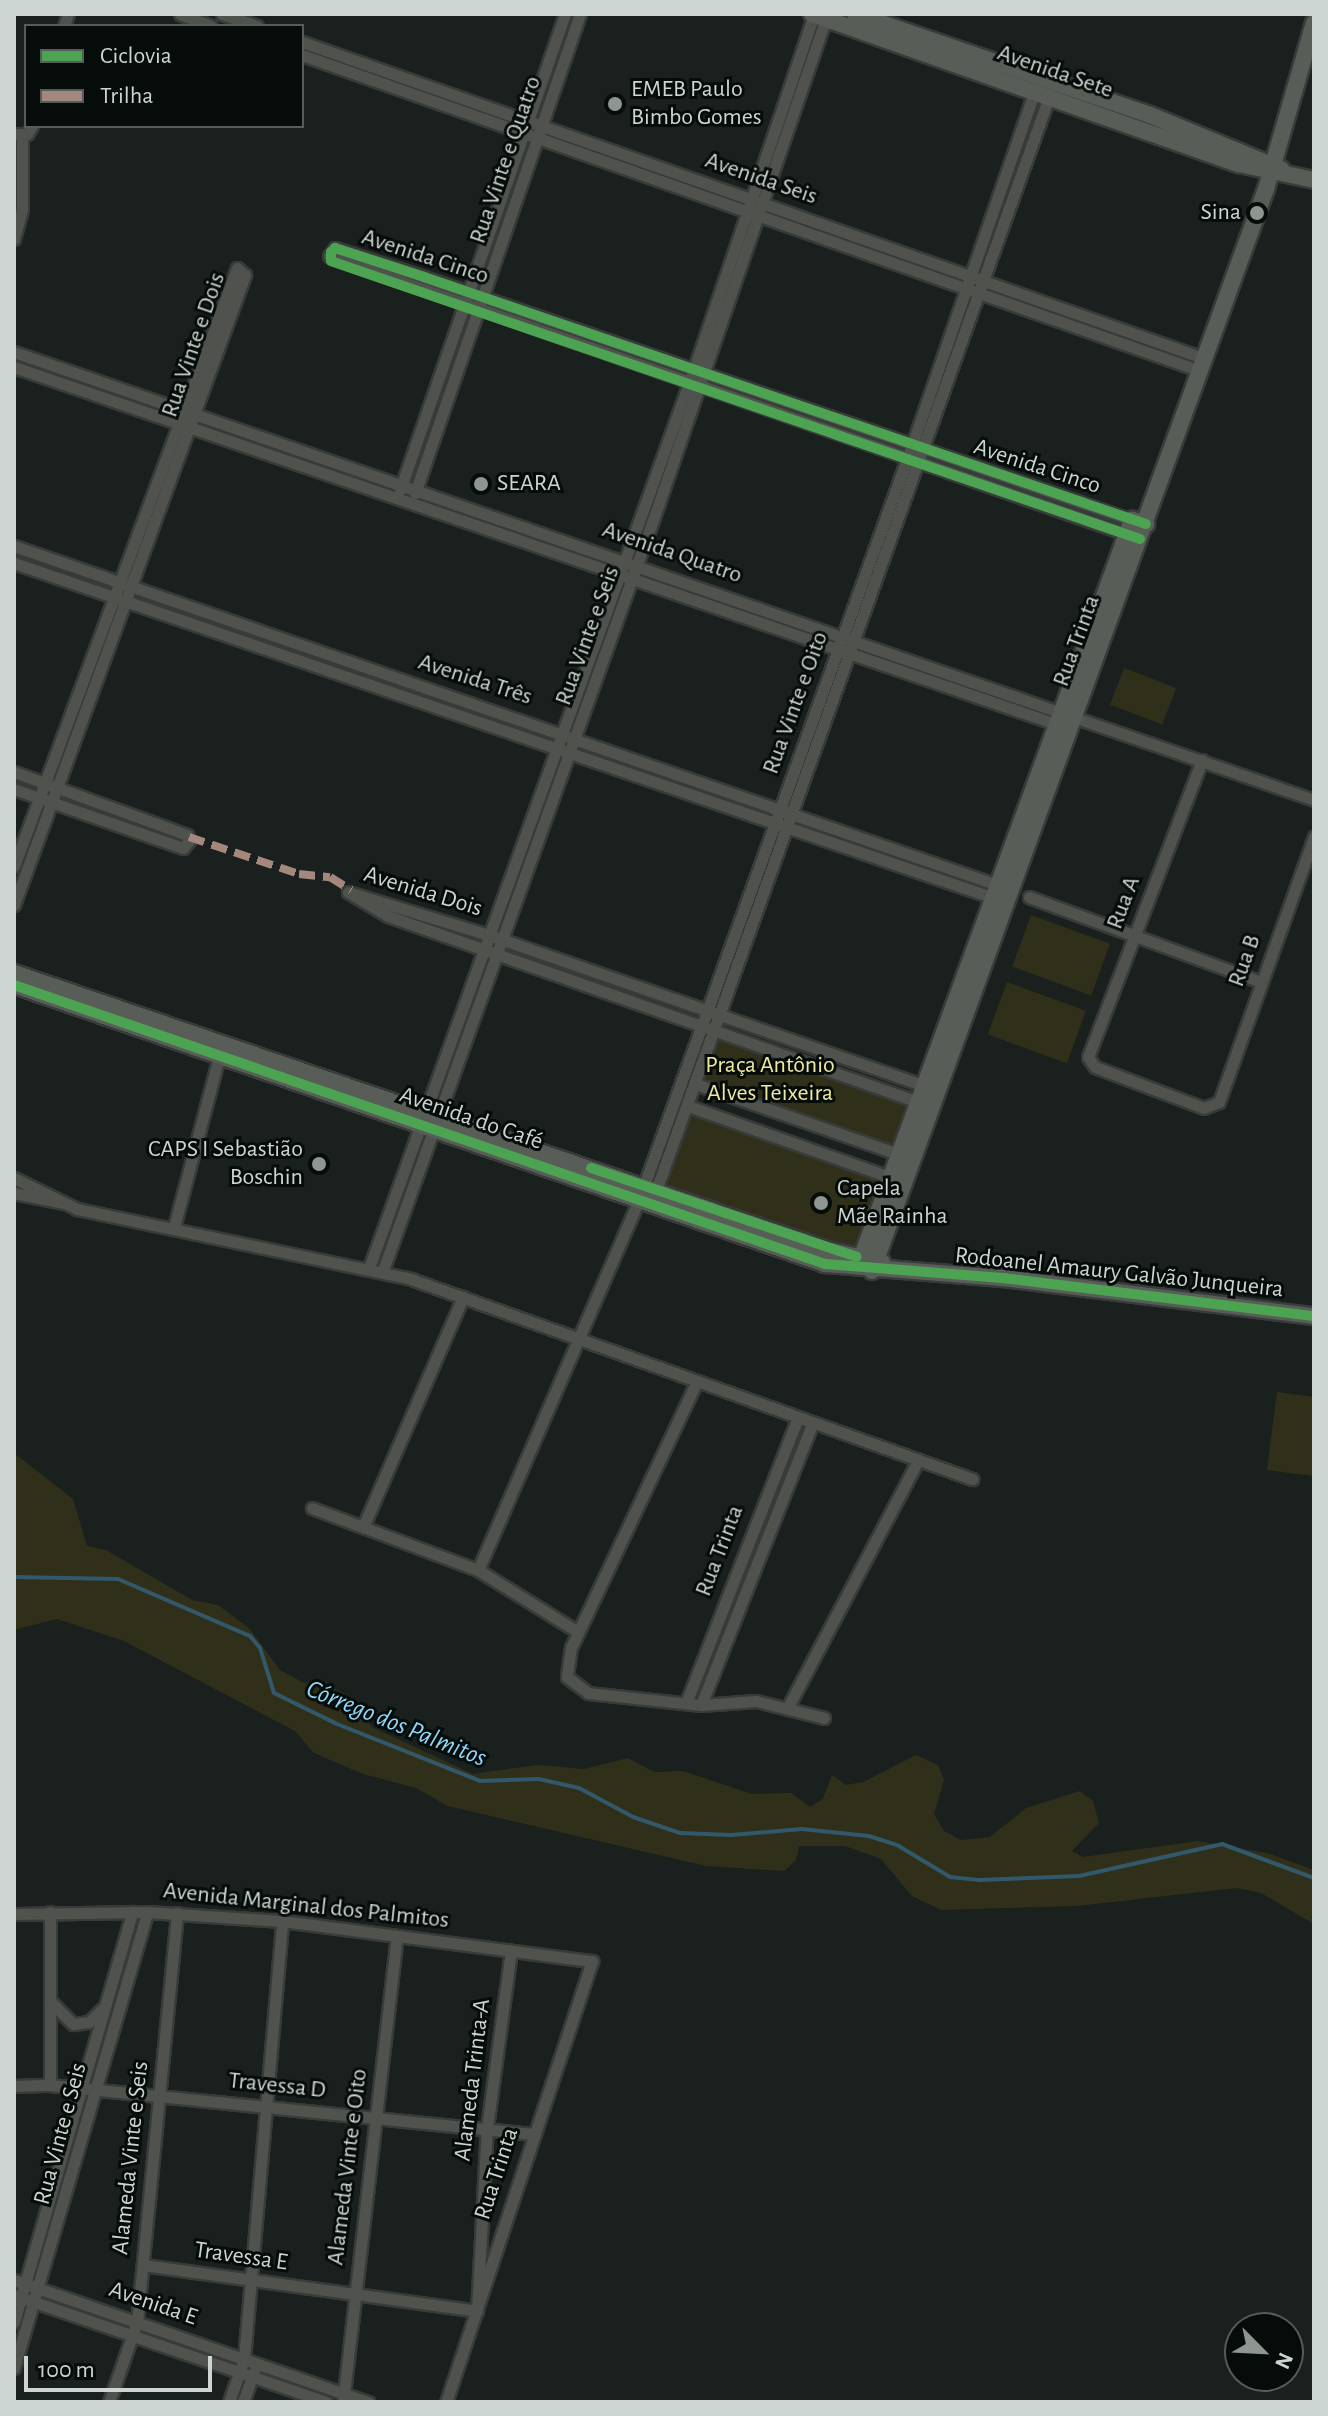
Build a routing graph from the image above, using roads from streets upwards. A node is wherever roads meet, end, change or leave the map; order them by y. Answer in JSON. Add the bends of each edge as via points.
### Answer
{"nodes":[{"id":1,"x":180,"y":14,"type":"edge"},
{"id":2,"x":222,"y":14,"type":"edge"},
{"id":3,"x":565,"y":14,"type":"edge"},
{"id":4,"x":580,"y":14,"type":"edge"},
{"id":5,"x":855,"y":14,"type":"edge"},
{"id":6,"x":818,"y":15,"type":"edge"},
{"id":7,"x":1314,"y":23,"type":"edge"},
{"id":8,"x":206,"y":24,"type":"edge"},
{"id":9,"x":251,"y":24,"type":"edge"},
{"id":10,"x":304,"y":43,"type":"edge"},
{"id":11,"x":304,"y":56,"type":"edge"},
{"id":12,"x":1044,"y":86,"type":"junction"},
{"id":13,"x":529,"y":121,"type":"junction"},
{"id":14,"x":541,"y":125,"type":"junction"},
{"id":15,"x":24,"y":132,"type":"edge"},
{"id":16,"x":524,"y":136,"type":"junction"},
{"id":17,"x":536,"y":140,"type":"junction"},
{"id":18,"x":1276,"y":168,"type":"junction"},
{"id":19,"x":1314,"y":180,"type":"edge"},
{"id":20,"x":758,"y":201,"type":"junction"},
{"id":21,"x":747,"y":213,"type":"junction"},
{"id":22,"x":760,"y":218,"type":"junction"},
{"id":23,"x":14,"y":239,"type":"edge"},
{"id":24,"x":972,"y":274,"type":"junction"},
{"id":25,"x":985,"y":279,"type":"junction"},
{"id":26,"x":967,"y":288,"type":"junction"},
{"id":27,"x":980,"y":293,"type":"junction"},
{"id":28,"x":477,"y":295,"type":"junction"},
{"id":29,"x":465,"y":307,"type":"junction"},
{"id":30,"x":478,"y":312,"type":"junction"},
{"id":31,"x":14,"y":352,"type":"edge"},
{"id":32,"x":1204,"y":365,"type":"junction"},
{"id":33,"x":14,"y":367,"type":"edge"},
{"id":34,"x":696,"y":379,"type":"junction"},
{"id":35,"x":183,"y":408,"type":"junction"},
{"id":36,"x":195,"y":412,"type":"junction"},
{"id":37,"x":177,"y":423,"type":"junction"},
{"id":38,"x":190,"y":427,"type":"junction"},
{"id":39,"x":909,"y":453,"type":"junction"},
{"id":40,"x":922,"y":457,"type":"junction"},
{"id":41,"x":402,"y":483,"type":"junction"},
{"id":42,"x":416,"y":488,"type":"junction"},
{"id":43,"x":398,"y":496,"type":"junction"},
{"id":44,"x":412,"y":501,"type":"junction"},
{"id":45,"x":1136,"y":529,"type":"junction"},
{"id":46,"x":14,"y":546,"type":"edge"},
{"id":47,"x":624,"y":559,"type":"junction"},
{"id":48,"x":14,"y":563,"type":"edge"},
{"id":49,"x":637,"y":564,"type":"junction"},
{"id":50,"x":619,"y":573,"type":"junction"},
{"id":51,"x":633,"y":577,"type":"junction"},
{"id":52,"x":119,"y":582,"type":"junction"},
{"id":53,"x":132,"y":586,"type":"junction"},
{"id":54,"x":113,"y":597,"type":"junction"},
{"id":55,"x":127,"y":601,"type":"junction"},
{"id":56,"x":844,"y":635,"type":"junction"},
{"id":57,"x":857,"y":639,"type":"junction"},
{"id":58,"x":839,"y":649,"type":"junction"},
{"id":59,"x":852,"y":653,"type":"junction"},
{"id":60,"x":1066,"y":719,"type":"junction"},
{"id":61,"x":562,"y":731,"type":"junction"},
{"id":62,"x":575,"y":736,"type":"junction"},
{"id":63,"x":556,"y":747,"type":"junction"},
{"id":64,"x":570,"y":751,"type":"junction"},
{"id":65,"x":1202,"y":760,"type":"junction"},
{"id":66,"x":14,"y":772,"type":"edge"},
{"id":67,"x":46,"y":783,"type":"junction"},
{"id":68,"x":60,"y":788,"type":"junction"},
{"id":69,"x":14,"y":789,"type":"edge"},
{"id":70,"x":40,"y":798,"type":"junction"},
{"id":71,"x":1314,"y":800,"type":"edge"},
{"id":72,"x":54,"y":803,"type":"junction"},
{"id":73,"x":781,"y":807,"type":"junction"},
{"id":74,"x":795,"y":811,"type":"junction"},
{"id":75,"x":776,"y":823,"type":"junction"},
{"id":76,"x":789,"y":827,"type":"junction"},
{"id":77,"x":1314,"y":836,"type":"edge"},
{"id":78,"x":14,"y":866,"type":"edge"},
{"id":79,"x":1003,"y":894,"type":"junction"},
{"id":80,"x":1029,"y":897,"type":"dead end"},
{"id":81,"x":14,"y":905,"type":"edge"},
{"id":82,"x":489,"y":935,"type":"junction"},
{"id":83,"x":1135,"y":936,"type":"junction"},
{"id":84,"x":503,"y":940,"type":"junction"},
{"id":85,"x":483,"y":949,"type":"junction"},
{"id":86,"x":498,"y":954,"type":"junction"},
{"id":87,"x":14,"y":973,"type":"edge"},
{"id":88,"x":1261,"y":982,"type":"junction"},
{"id":89,"x":14,"y":985,"type":"edge"},
{"id":90,"x":709,"y":1010,"type":"junction"},
{"id":91,"x":722,"y":1016,"type":"junction"},
{"id":92,"x":703,"y":1026,"type":"junction"},
{"id":93,"x":717,"y":1031,"type":"junction"},
{"id":94,"x":220,"y":1051,"type":"junction"},
{"id":95,"x":696,"y":1084,"type":"junction"},
{"id":96,"x":930,"y":1097,"type":"junction"},
{"id":97,"x":1219,"y":1102,"type":"joint"},
{"id":98,"x":688,"y":1106,"type":"junction"},
{"id":99,"x":428,"y":1119,"type":"junction"},
{"id":100,"x":901,"y":1155,"type":"junction"},
{"id":101,"x":14,"y":1178,"type":"edge"},
{"id":102,"x":893,"y":1178,"type":"junction"},
{"id":103,"x":28,"y":1183,"type":"junction"},
{"id":104,"x":18,"y":1194,"type":"edge"},
{"id":105,"x":647,"y":1195,"type":"junction"},
{"id":106,"x":64,"y":1203,"type":"junction"},
{"id":107,"x":174,"y":1227,"type":"junction"},
{"id":108,"x":866,"y":1264,"type":"junction"},
{"id":109,"x":369,"y":1268,"type":"junction"},
{"id":110,"x":383,"y":1270,"type":"junction"},
{"id":111,"x":919,"y":1272,"type":"joint"},
{"id":112,"x":463,"y":1297,"type":"junction"},
{"id":113,"x":1314,"y":1316,"type":"edge"},
{"id":114,"x":578,"y":1339,"type":"junction"},
{"id":115,"x":697,"y":1381,"type":"junction"},
{"id":116,"x":798,"y":1417,"type":"junction"},
{"id":117,"x":813,"y":1422,"type":"junction"},
{"id":118,"x":918,"y":1460,"type":"junction"},
{"id":119,"x":972,"y":1479,"type":"dead end"},
{"id":120,"x":312,"y":1508,"type":"dead end"},
{"id":121,"x":363,"y":1527,"type":"junction"},
{"id":122,"x":478,"y":1570,"type":"junction"},
{"id":123,"x":578,"y":1632,"type":"junction"},
{"id":124,"x":686,"y":1703,"type":"junction"},
{"id":125,"x":701,"y":1705,"type":"junction"},
{"id":126,"x":788,"y":1707,"type":"junction"},
{"id":127,"x":824,"y":1718,"type":"dead end"},
{"id":128,"x":50,"y":1912,"type":"junction"},
{"id":129,"x":132,"y":1912,"type":"junction"},
{"id":130,"x":147,"y":1912,"type":"junction"},
{"id":131,"x":177,"y":1913,"type":"junction"},
{"id":132,"x":14,"y":1914,"type":"edge"},
{"id":133,"x":282,"y":1921,"type":"junction"},
{"id":134,"x":397,"y":1936,"type":"junction"},
{"id":135,"x":511,"y":1951,"type":"junction"},
{"id":136,"x":592,"y":1961,"type":"joint"},
{"id":137,"x":110,"y":1986,"type":"junction"},
{"id":138,"x":50,"y":1994,"type":"junction"},
{"id":139,"x":50,"y":2085,"type":"junction"},
{"id":140,"x":14,"y":2086,"type":"edge"},
{"id":141,"x":81,"y":2088,"type":"junction"},
{"id":142,"x":95,"y":2090,"type":"junction"},
{"id":143,"x":159,"y":2096,"type":"junction"},
{"id":144,"x":267,"y":2107,"type":"junction"},
{"id":145,"x":376,"y":2118,"type":"junction"},
{"id":146,"x":487,"y":2128,"type":"junction"},
{"id":147,"x":535,"y":2134,"type":"junction"},
{"id":148,"x":143,"y":2265,"type":"junction"},
{"id":149,"x":14,"y":2280,"type":"edge"},
{"id":150,"x":251,"y":2280,"type":"junction"},
{"id":151,"x":26,"y":2285,"type":"junction"},
{"id":152,"x":41,"y":2290,"type":"junction"},
{"id":153,"x":356,"y":2294,"type":"junction"},
{"id":154,"x":18,"y":2297,"type":"edge"},
{"id":155,"x":36,"y":2303,"type":"junction"},
{"id":156,"x":477,"y":2311,"type":"junction"},
{"id":157,"x":14,"y":2322,"type":"edge"},
{"id":158,"x":137,"y":2322,"type":"junction"},
{"id":159,"x":132,"y":2335,"type":"junction"},
{"id":160,"x":244,"y":2359,"type":"junction"},
{"id":161,"x":257,"y":2363,"type":"junction"},
{"id":162,"x":14,"y":2368,"type":"edge"},
{"id":163,"x":240,"y":2372,"type":"junction"},
{"id":164,"x":252,"y":2376,"type":"junction"},
{"id":165,"x":344,"y":2398,"type":"edge"},
{"id":166,"x":109,"y":2402,"type":"edge"},
{"id":167,"x":229,"y":2402,"type":"edge"},
{"id":168,"x":243,"y":2402,"type":"edge"},
{"id":169,"x":326,"y":2402,"type":"edge"},
{"id":170,"x":369,"y":2402,"type":"edge"},
{"id":171,"x":446,"y":2402,"type":"edge"}],
"edges":[{"from":1,"to":8,"type":"street"},
{"from":2,"to":9,"type":"street"},
{"from":3,"to":13,"type":"street","name":"Rua Vinte e Quatro"},
{"from":4,"to":14,"type":"street","name":"Rua Vinte e Quatro"},
{"from":5,"to":12,"type":"street","name":"Avenida Sete"},
{"from":6,"to":12,"type":"street","name":"Avenida Sete"},
{"from":6,"to":20,"type":"street","name":"Rua Vinte e Seis"},
{"from":7,"to":18,"type":"street","name":"Rua Trinta"},
{"from":10,"to":13,"type":"street","name":"Avenida Seis"},
{"from":11,"to":16,"type":"street","name":"Avenida Seis"},
{"from":12,"to":18,"type":"street","name":"Avenida Sete"},
{"from":12,"to":24,"type":"street","name":"Rua Vinte e Oito"},
{"from":12,"to":25,"type":"street","name":"Rua Vinte e Oito"},
{"from":13,"to":14,"type":"street","name":"Avenida Seis"},
{"from":13,"to":16,"type":"street","name":"Rua Vinte e Quatro"},
{"from":14,"to":17,"type":"street","name":"Rua Vinte e Quatro"},
{"from":14,"to":20,"type":"street","name":"Avenida Seis"},
{"from":15,"to":23,"type":"street","via":[[22,209]]},
{"from":16,"to":17,"type":"street","name":"Avenida Seis"},
{"from":16,"to":28,"type":"street","name":"Rua Vinte e Quatro"},
{"from":17,"to":21,"type":"street","name":"Avenida Seis"},
{"from":17,"to":28,"type":"street","name":"Rua Vinte e Quatro"},
{"from":18,"to":19,"type":"street","name":"Avenida Sete"},
{"from":18,"to":32,"type":"street","name":"Rua Trinta"},
{"from":20,"to":21,"type":"street","name":"Rua Vinte e Seis"},
{"from":20,"to":22,"type":"street","name":"Rua Vinte e Seis"},
{"from":20,"to":24,"type":"street","name":"Avenida Seis"},
{"from":21,"to":22,"type":"street","name":"Avenida Seis"},
{"from":21,"to":34,"type":"street","name":"Rua Vinte e Seis"},
{"from":22,"to":26,"type":"street","name":"Avenida Seis"},
{"from":22,"to":34,"type":"street","name":"Rua Vinte e Seis"},
{"from":24,"to":25,"type":"street","name":"Avenida Seis"},
{"from":24,"to":26,"type":"street","name":"Rua Vinte e Oito"},
{"from":25,"to":27,"type":"street","name":"Rua Vinte e Oito"},
{"from":25,"to":32,"type":"street","name":"Avenida Seis"},
{"from":26,"to":27,"type":"street","name":"Avenida Seis"},
{"from":26,"to":39,"type":"street","name":"Rua Vinte e Oito"},
{"from":27,"to":32,"type":"street","name":"Avenida Seis"},
{"from":27,"to":40,"type":"street","name":"Rua Vinte e Oito"},
{"from":28,"to":29,"type":"street","name":"Rua Vinte e Quatro"},
{"from":28,"to":29,"type":"street","name":"Avenida Cinco","via":[[335,248],[331,252],[331,261]]},
{"from":28,"to":30,"type":"street","name":"Rua Vinte e Quatro"},
{"from":28,"to":34,"type":"street","name":"Avenida Cinco"},
{"from":29,"to":30,"type":"street","name":"Avenida Cinco"},
{"from":29,"to":41,"type":"street","name":"Rua Vinte e Quatro"},
{"from":30,"to":34,"type":"street","name":"Avenida Cinco"},
{"from":30,"to":42,"type":"street","name":"Rua Vinte e Quatro"},
{"from":31,"to":35,"type":"street","name":"Avenida Quatro"},
{"from":32,"to":45,"type":"street","name":"Rua Trinta"},
{"from":33,"to":37,"type":"street","name":"Avenida Quatro"},
{"from":34,"to":39,"type":"street","name":"Avenida Cinco"},
{"from":34,"to":47,"type":"street","name":"Rua Vinte e Seis"},
{"from":34,"to":49,"type":"street","name":"Rua Vinte e Seis"},
{"from":35,"to":36,"type":"street","name":"Avenida Quatro"},
{"from":35,"to":36,"type":"street","name":"Rua Vinte e Dois","via":[[237,268],[245,275]]},
{"from":35,"to":37,"type":"street","name":"Rua Vinte e Dois"},
{"from":36,"to":38,"type":"street","name":"Rua Vinte e Dois"},
{"from":36,"to":41,"type":"street","name":"Avenida Quatro"},
{"from":37,"to":38,"type":"street","name":"Avenida Quatro"},
{"from":37,"to":52,"type":"street","name":"Rua Vinte e Dois"},
{"from":38,"to":43,"type":"street","name":"Avenida Quatro"},
{"from":38,"to":53,"type":"street","name":"Rua Vinte e Dois"},
{"from":39,"to":40,"type":"street","name":"Avenida Cinco"},
{"from":39,"to":56,"type":"street","name":"Rua Vinte e Oito"},
{"from":40,"to":45,"type":"street","name":"Avenida Cinco"},
{"from":40,"to":57,"type":"street","name":"Rua Vinte e Oito"},
{"from":41,"to":42,"type":"street","name":"Avenida Quatro"},
{"from":41,"to":43,"type":"street","name":"Rua Vinte e Quatro"},
{"from":42,"to":44,"type":"street","name":"Rua Vinte e Quatro"},
{"from":42,"to":47,"type":"street","name":"Avenida Quatro"},
{"from":43,"to":44,"type":"street","name":"Avenida Quatro"},
{"from":44,"to":50,"type":"street","name":"Avenida Quatro"},
{"from":45,"to":60,"type":"street","name":"Rua Trinta"},
{"from":46,"to":52,"type":"street","name":"Avenida Três"},
{"from":47,"to":49,"type":"street","name":"Avenida Quatro"},
{"from":47,"to":50,"type":"street","name":"Rua Vinte e Seis"},
{"from":48,"to":54,"type":"street","name":"Avenida Três"},
{"from":49,"to":51,"type":"street","name":"Rua Vinte e Seis"},
{"from":49,"to":56,"type":"street","name":"Avenida Quatro"},
{"from":50,"to":51,"type":"street","name":"Avenida Quatro"},
{"from":50,"to":61,"type":"street","name":"Rua Vinte e Seis"},
{"from":51,"to":58,"type":"street","name":"Avenida Quatro"},
{"from":51,"to":62,"type":"street","name":"Rua Vinte e Seis"},
{"from":52,"to":53,"type":"street","name":"Avenida Três"},
{"from":52,"to":54,"type":"street","name":"Rua Vinte e Dois"},
{"from":53,"to":55,"type":"street","name":"Rua Vinte e Dois"},
{"from":53,"to":61,"type":"street","name":"Avenida Três"},
{"from":54,"to":55,"type":"street","name":"Avenida Três"},
{"from":54,"to":67,"type":"street","name":"Rua Vinte e Dois"},
{"from":55,"to":63,"type":"street","name":"Avenida Três"},
{"from":55,"to":68,"type":"street","name":"Rua Vinte e Dois"},
{"from":56,"to":57,"type":"street","name":"Avenida Quatro"},
{"from":56,"to":58,"type":"street","name":"Rua Vinte e Oito"},
{"from":57,"to":59,"type":"street","name":"Rua Vinte e Oito"},
{"from":57,"to":60,"type":"street","name":"Avenida Quatro"},
{"from":58,"to":59,"type":"street","name":"Avenida Quatro"},
{"from":58,"to":73,"type":"street","name":"Rua Vinte e Oito"},
{"from":59,"to":60,"type":"street","name":"Avenida Quatro"},
{"from":59,"to":74,"type":"street","name":"Rua Vinte e Oito"},
{"from":60,"to":65,"type":"street","name":"Avenida Quatro"},
{"from":60,"to":79,"type":"street","name":"Rua Trinta"},
{"from":61,"to":62,"type":"street","name":"Avenida Três"},
{"from":61,"to":63,"type":"street","name":"Rua Vinte e Seis"},
{"from":62,"to":64,"type":"street","name":"Rua Vinte e Seis"},
{"from":62,"to":73,"type":"street","name":"Avenida Três"},
{"from":63,"to":64,"type":"street","name":"Avenida Três"},
{"from":63,"to":82,"type":"street","name":"Rua Vinte e Seis"},
{"from":64,"to":75,"type":"street","name":"Avenida Três"},
{"from":64,"to":84,"type":"street","name":"Rua Vinte e Seis"},
{"from":65,"to":71,"type":"street","name":"Avenida Quatro"},
{"from":65,"to":83,"type":"street","name":"Rua A"},
{"from":66,"to":67,"type":"street"},
{"from":67,"to":68,"type":"street"},
{"from":67,"to":70,"type":"street","name":"Rua Vinte e Dois"},
{"from":68,"to":72,"type":"street","name":"Rua Vinte e Dois"},
{"from":68,"to":72,"type":"street","via":[[187,835],[189,841],[183,848]]},
{"from":69,"to":70,"type":"street"},
{"from":70,"to":72,"type":"street"},
{"from":70,"to":78,"type":"street","name":"Rua Vinte e Dois"},
{"from":72,"to":81,"type":"street","name":"Rua Vinte e Dois"},
{"from":73,"to":74,"type":"street","name":"Avenida Três"},
{"from":73,"to":75,"type":"street","name":"Rua Vinte e Oito"},
{"from":74,"to":76,"type":"street","name":"Rua Vinte e Oito"},
{"from":74,"to":79,"type":"street","name":"Avenida Três"},
{"from":75,"to":76,"type":"street","name":"Avenida Três"},
{"from":75,"to":90,"type":"street","name":"Rua Vinte e Oito"},
{"from":76,"to":79,"type":"street","name":"Avenida Três"},
{"from":76,"to":91,"type":"street","name":"Rua Vinte e Oito"},
{"from":77,"to":88,"type":"street","name":"Rua B"},
{"from":79,"to":96,"type":"street","name":"Rua Trinta"},
{"from":80,"to":83,"type":"street"},
{"from":82,"to":84,"type":"street","name":"Avenida Dois"},
{"from":82,"to":85,"type":"street","name":"Rua Vinte e Seis"},
{"from":82,"to":85,"type":"street","name":"Avenida Dois","via":[[348,892],[374,910]]},
{"from":83,"to":88,"type":"street"},
{"from":83,"to":97,"type":"street","name":"Rua A","via":[[1090,1062],[1204,1108]]},
{"from":84,"to":86,"type":"street","name":"Rua Vinte e Seis"},
{"from":84,"to":90,"type":"street","name":"Avenida Dois"},
{"from":85,"to":86,"type":"street","name":"Avenida Dois"},
{"from":85,"to":99,"type":"street","name":"Rua Vinte e Seis"},
{"from":86,"to":92,"type":"street","name":"Avenida Dois"},
{"from":86,"to":99,"type":"street","name":"Rua Vinte e Seis"},
{"from":87,"to":94,"type":"street","name":"Avenida do Café"},
{"from":88,"to":97,"type":"street","name":"Rua B"},
{"from":89,"to":94,"type":"street","name":"Avenida do Café"},
{"from":90,"to":91,"type":"street","name":"Avenida Dois"},
{"from":90,"to":92,"type":"street","name":"Rua Vinte e Oito"},
{"from":91,"to":93,"type":"street","name":"Rua Vinte e Oito"},
{"from":91,"to":96,"type":"street","name":"Avenida Dois"},
{"from":92,"to":93,"type":"street","name":"Avenida Dois"},
{"from":92,"to":105,"type":"street","name":"Rua Vinte e Oito"},
{"from":93,"to":95,"type":"street","name":"Rua Vinte e Oito"},
{"from":93,"to":96,"type":"street","name":"Avenida Dois"},
{"from":94,"to":99,"type":"street","name":"Avenida do Café"},
{"from":94,"to":107,"type":"street"},
{"from":95,"to":98,"type":"street","name":"Rua Vinte e Oito"},
{"from":95,"to":100,"type":"street"},
{"from":96,"to":100,"type":"street","name":"Rua Trinta"},
{"from":96,"to":108,"type":"street","name":"Rua Trinta"},
{"from":98,"to":102,"type":"street"},
{"from":98,"to":105,"type":"street","name":"Rua Vinte e Oito"},
{"from":99,"to":105,"type":"street","name":"Avenida do Café"},
{"from":99,"to":109,"type":"street","name":"Rua Vinte e Seis"},
{"from":99,"to":110,"type":"street","name":"Rua Vinte e Seis"},
{"from":100,"to":102,"type":"street","name":"Rua Trinta"},
{"from":101,"to":103,"type":"street"},
{"from":102,"to":108,"type":"street","name":"Rua Trinta"},
{"from":103,"to":104,"type":"street"},
{"from":103,"to":106,"type":"street"},
{"from":104,"to":106,"type":"street"},
{"from":105,"to":108,"type":"street","name":"Avenida do Café"},
{"from":105,"to":114,"type":"street","name":"Rua Vinte e Oito"},
{"from":106,"to":107,"type":"street"},
{"from":107,"to":109,"type":"street"},
{"from":108,"to":111,"type":"street","name":"Avenida do Café"},
{"from":109,"to":110,"type":"street"},
{"from":110,"to":112,"type":"street"},
{"from":111,"to":113,"type":"street","name":"Rodoanel Amaury Galvão Junqueira"},
{"from":112,"to":114,"type":"street"},
{"from":112,"to":121,"type":"street"},
{"from":114,"to":115,"type":"street"},
{"from":114,"to":122,"type":"street","name":"Rua Vinte e Oito"},
{"from":115,"to":116,"type":"street"},
{"from":115,"to":123,"type":"street"},
{"from":116,"to":117,"type":"street"},
{"from":116,"to":124,"type":"street","name":"Rua Trinta"},
{"from":117,"to":118,"type":"street"},
{"from":117,"to":125,"type":"street","name":"Rua Trinta"},
{"from":118,"to":119,"type":"street"},
{"from":118,"to":126,"type":"street"},
{"from":120,"to":121,"type":"street"},
{"from":121,"to":122,"type":"street"},
{"from":122,"to":123,"type":"street"},
{"from":123,"to":124,"type":"street","via":[[565,1668],[577,1688]]},
{"from":124,"to":125,"type":"street"},
{"from":125,"to":126,"type":"street","via":[[751,1701]]},
{"from":126,"to":127,"type":"street"},
{"from":128,"to":129,"type":"street","name":"Avenida Marginal dos Palmitos"},
{"from":128,"to":132,"type":"street","name":"Avenida Marginal dos Palmitos"},
{"from":128,"to":138,"type":"street"},
{"from":129,"to":130,"type":"street","name":"Avenida Marginal dos Palmitos"},
{"from":129,"to":137,"type":"street","name":"Rua Vinte e Seis"},
{"from":130,"to":131,"type":"street","name":"Avenida Marginal dos Palmitos"},
{"from":130,"to":142,"type":"street","name":"Rua Vinte e Seis"},
{"from":131,"to":133,"type":"street","name":"Avenida Marginal dos Palmitos"},
{"from":131,"to":143,"type":"street","name":"Alameda Vinte e Seis"},
{"from":133,"to":134,"type":"street","name":"Avenida Marginal dos Palmitos"},
{"from":133,"to":144,"type":"street"},
{"from":134,"to":135,"type":"street","name":"Avenida Marginal dos Palmitos"},
{"from":134,"to":145,"type":"street","name":"Alameda Vinte e Oito"},
{"from":135,"to":136,"type":"street","name":"Avenida Marginal dos Palmitos"},
{"from":135,"to":146,"type":"street","name":"Alameda Trinta-A"},
{"from":136,"to":147,"type":"street","name":"Rua Trinta"},
{"from":137,"to":138,"type":"street","via":[[99,2012],[83,2024],[62,2019]]},
{"from":137,"to":141,"type":"street","name":"Rua Vinte e Seis"},
{"from":138,"to":139,"type":"street"},
{"from":139,"to":140,"type":"street","name":"Travessa D"},
{"from":139,"to":141,"type":"street","name":"Travessa D"},
{"from":141,"to":142,"type":"street","name":"Travessa D"},
{"from":141,"to":151,"type":"street","name":"Rua Vinte e Seis"},
{"from":142,"to":143,"type":"street","name":"Travessa D"},
{"from":142,"to":152,"type":"street","name":"Rua Vinte e Seis"},
{"from":143,"to":144,"type":"street","name":"Travessa D"},
{"from":143,"to":148,"type":"street","name":"Alameda Vinte e Seis"},
{"from":144,"to":145,"type":"street","name":"Travessa D"},
{"from":144,"to":150,"type":"street"},
{"from":145,"to":146,"type":"street","name":"Travessa D"},
{"from":145,"to":153,"type":"street","name":"Alameda Vinte e Oito"},
{"from":146,"to":147,"type":"street","name":"Travessa D"},
{"from":146,"to":156,"type":"street","name":"Alameda Trinta-A"},
{"from":147,"to":156,"type":"street","name":"Rua Trinta"},
{"from":148,"to":150,"type":"street","name":"Travessa E"},
{"from":148,"to":158,"type":"street","name":"Alameda Vinte e Seis"},
{"from":149,"to":151,"type":"street","name":"Avenida E"},
{"from":150,"to":153,"type":"street","name":"Travessa E"},
{"from":150,"to":160,"type":"street"},
{"from":151,"to":152,"type":"street","name":"Avenida E"},
{"from":151,"to":154,"type":"street","name":"Rua Vinte e Seis"},
{"from":152,"to":155,"type":"street","name":"Rua Vinte e Seis"},
{"from":152,"to":158,"type":"street","name":"Avenida E"},
{"from":153,"to":156,"type":"street","name":"Travessa E"},
{"from":153,"to":165,"type":"street","name":"Alameda Vinte e Oito"},
{"from":154,"to":155,"type":"street","name":"Avenida E"},
{"from":154,"to":157,"type":"street","name":"Rua Vinte e Seis"},
{"from":155,"to":159,"type":"street","name":"Avenida E"},
{"from":155,"to":162,"type":"street","name":"Rua Vinte e Seis"},
{"from":156,"to":171,"type":"street","name":"Rua Trinta"},
{"from":158,"to":159,"type":"street","name":"Alameda Vinte e Seis"},
{"from":158,"to":160,"type":"street","name":"Avenida E"},
{"from":159,"to":163,"type":"street","name":"Avenida E"},
{"from":159,"to":166,"type":"street","name":"Alameda Vinte e Seis"},
{"from":160,"to":161,"type":"street","name":"Avenida E"},
{"from":160,"to":163,"type":"street"},
{"from":161,"to":164,"type":"street"},
{"from":161,"to":165,"type":"street","name":"Avenida E"},
{"from":163,"to":164,"type":"street","name":"Avenida E"},
{"from":163,"to":167,"type":"street"},
{"from":164,"to":168,"type":"street"},
{"from":164,"to":169,"type":"street","name":"Avenida E"},
{"from":165,"to":170,"type":"street","name":"Avenida E"}]}
